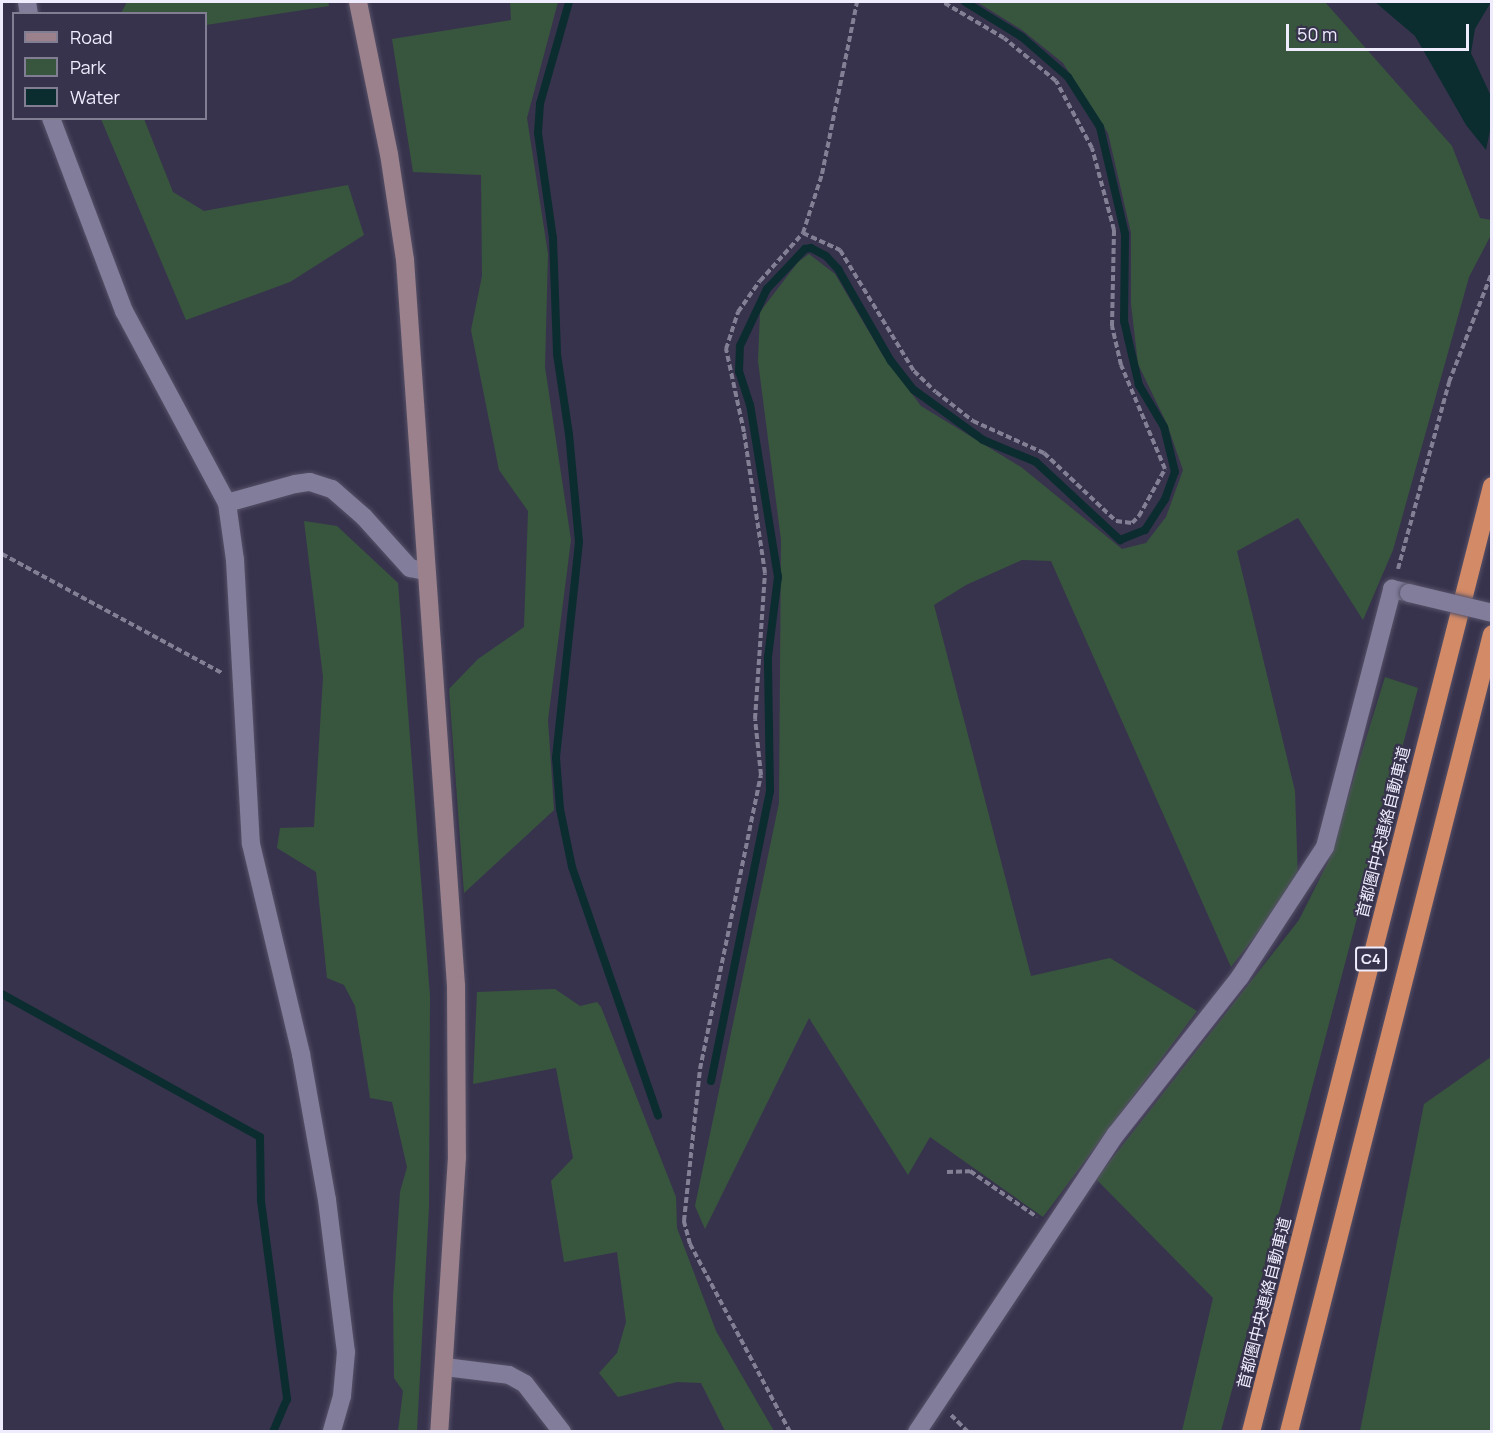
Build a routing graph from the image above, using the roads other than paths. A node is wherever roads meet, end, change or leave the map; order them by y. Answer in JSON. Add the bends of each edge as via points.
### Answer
{"nodes":[{"id":1,"x":358,"y":2,"type":"edge"},
{"id":2,"x":52,"y":120,"type":"edge"},
{"id":3,"x":1491,"y":486,"type":"edge"},
{"id":4,"x":227,"y":503,"type":"junction"},
{"id":5,"x":426,"y":571,"type":"junction"},
{"id":6,"x":1491,"y":613,"type":"edge"},
{"id":7,"x":1491,"y":634,"type":"edge"},
{"id":8,"x":445,"y":1367,"type":"junction"},
{"id":9,"x":332,"y":1431,"type":"edge"},
{"id":10,"x":440,"y":1431,"type":"edge"},
{"id":11,"x":562,"y":1431,"type":"edge"},
{"id":12,"x":917,"y":1431,"type":"edge"},
{"id":13,"x":1251,"y":1431,"type":"edge"},
{"id":14,"x":1289,"y":1431,"type":"edge"}],
"edges":[{"from":1,"to":5,"type":"street","via":[[389,154],[405,260]]},
{"from":2,"to":4,"type":"street","via":[[124,311]]},
{"from":3,"to":13,"type":"highway","name":"首都圏中央連絡自動車道","number":"C4"},
{"from":4,"to":5,"type":"street","via":[[295,484],[332,489],[410,568]]},
{"from":4,"to":9,"type":"street","via":[[243,680],[251,844],[301,1054],[327,1200],[346,1352],[342,1396]]},
{"from":5,"to":8,"type":"street","via":[[456,985],[457,1157]]},
{"from":6,"to":12,"type":"street","bridge":true,"via":[[1392,589],[1324,847],[1240,977],[1116,1134]]},
{"from":7,"to":14,"type":"highway","number":"C4"},
{"from":8,"to":10,"type":"street"},
{"from":8,"to":11,"type":"street","via":[[509,1375],[525,1384]]}]}
